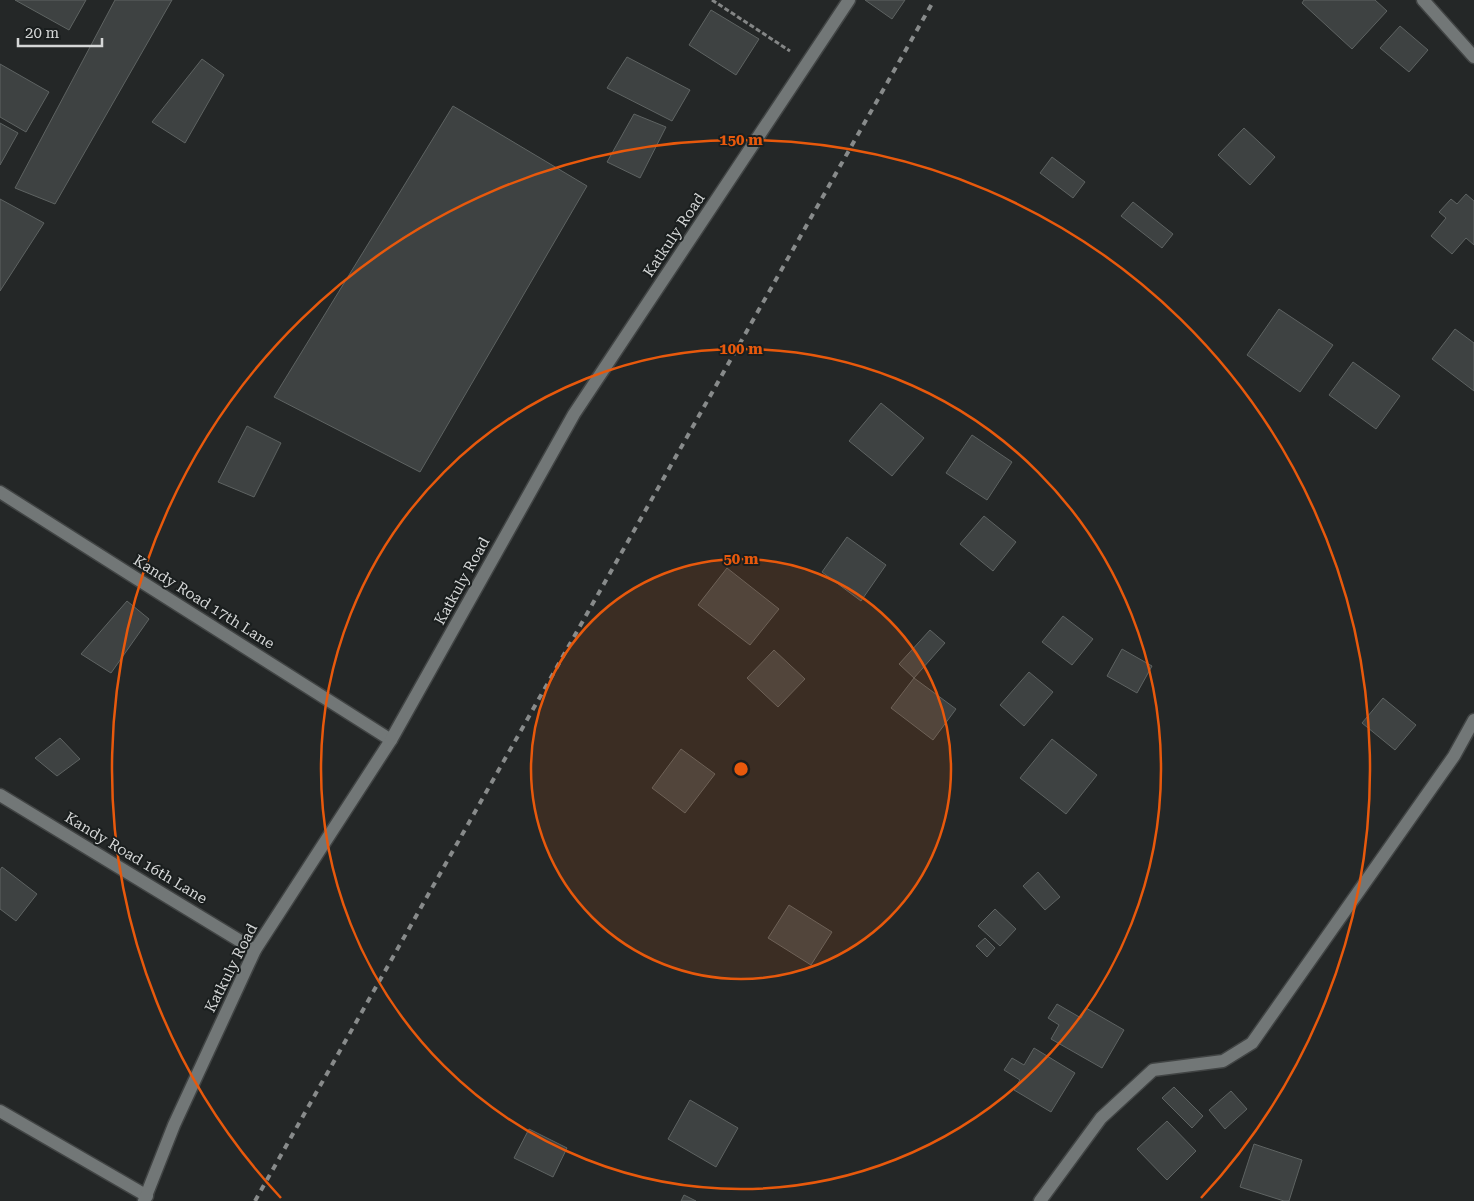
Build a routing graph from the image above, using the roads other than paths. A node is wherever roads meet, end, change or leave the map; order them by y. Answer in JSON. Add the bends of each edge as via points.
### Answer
{"nodes":[{"id":1,"x":849,"y":0,"type":"edge"},
{"id":2,"x":1423,"y":0,"type":"edge"},
{"id":3,"x":1474,"y":57,"type":"edge"},
{"id":4,"x":0,"y":492,"type":"edge"},
{"id":5,"x":1474,"y":720,"type":"edge"},
{"id":6,"x":391,"y":740,"type":"junction"},
{"id":7,"x":0,"y":795,"type":"edge"},
{"id":8,"x":255,"y":950,"type":"junction"},
{"id":9,"x":0,"y":1112,"type":"edge"},
{"id":10,"x":146,"y":1199,"type":"edge"},
{"id":11,"x":1040,"y":1201,"type":"edge"}],
"edges":[{"from":1,"to":6,"type":"street","name":"Katkuly Road","via":[[574,414]]},
{"from":2,"to":3,"type":"street"},
{"from":4,"to":6,"type":"street","name":"Kandy Road 17th Lane"},
{"from":5,"to":11,"type":"street","via":[[1454,756],[1252,1043],[1223,1061],[1153,1070],[1101,1118]]},
{"from":6,"to":8,"type":"street","name":"Katkuly Road"},
{"from":7,"to":8,"type":"street","name":"Kandy Road 16th Lane"},
{"from":8,"to":10,"type":"street","name":"Katkuly Road","via":[[174,1125]]},
{"from":9,"to":10,"type":"street"}]}
